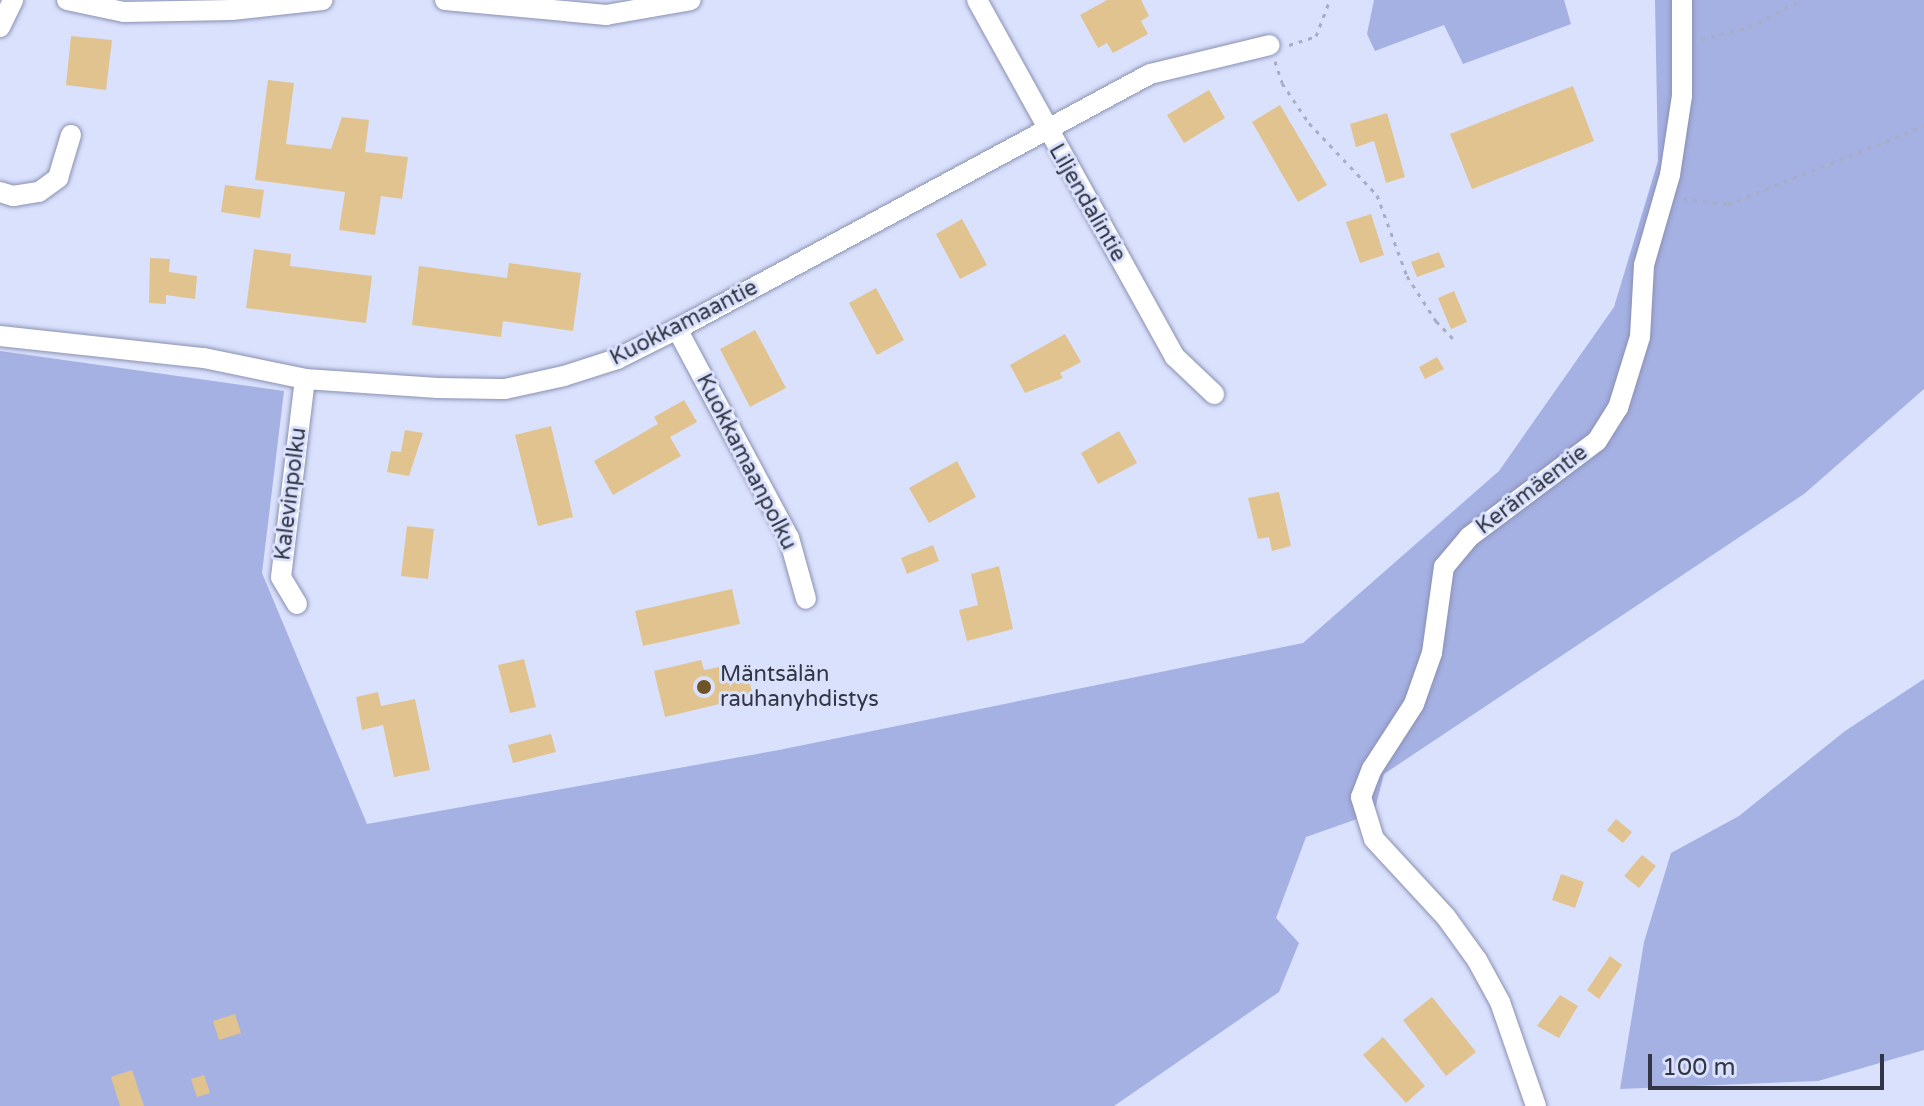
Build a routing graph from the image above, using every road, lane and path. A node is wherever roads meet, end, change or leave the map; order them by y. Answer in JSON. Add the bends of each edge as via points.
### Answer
{"nodes":[{"id":1,"x":13,"y":0,"type":"edge"},
{"id":2,"x":67,"y":0,"type":"edge"},
{"id":3,"x":322,"y":0,"type":"edge"},
{"id":4,"x":445,"y":0,"type":"edge"},
{"id":5,"x":691,"y":0,"type":"edge"},
{"id":6,"x":977,"y":0,"type":"edge"},
{"id":7,"x":1330,"y":0,"type":"edge"},
{"id":8,"x":1682,"y":0,"type":"edge"},
{"id":9,"x":1801,"y":0,"type":"edge"},
{"id":10,"x":0,"y":27,"type":"edge"},
{"id":11,"x":1270,"y":45,"type":"junction"},
{"id":12,"x":1682,"y":45,"type":"junction"},
{"id":13,"x":1924,"y":126,"type":"edge"},
{"id":14,"x":1046,"y":130,"type":"junction"},
{"id":15,"x":71,"y":135,"type":"dead end"},
{"id":16,"x":0,"y":192,"type":"edge"},
{"id":17,"x":1664,"y":195,"type":"junction"},
{"id":18,"x":677,"y":329,"type":"junction"},
{"id":19,"x":0,"y":336,"type":"edge"},
{"id":20,"x":1456,"y":342,"type":"dead end"},
{"id":21,"x":305,"y":379,"type":"junction"},
{"id":22,"x":1214,"y":394,"type":"dead end"},
{"id":23,"x":806,"y":599,"type":"dead end"},
{"id":24,"x":297,"y":604,"type":"dead end"},
{"id":25,"x":1536,"y":1106,"type":"edge"}],
"edges":[{"from":1,"to":10,"type":"street"},
{"from":2,"to":3,"type":"street","via":[[124,12],[232,10]]},
{"from":4,"to":5,"type":"street","via":[[606,15]]},
{"from":6,"to":14,"type":"street","name":"Liljendalintie"},
{"from":7,"to":11,"type":"path","via":[[1316,36],[1297,45]]},
{"from":8,"to":12,"type":"street","name":"Kerämäentie"},
{"from":9,"to":12,"type":"path","via":[[1749,27]]},
{"from":11,"to":14,"type":"street","name":"Kuokkamaantie","via":[[1150,74]]},
{"from":11,"to":20,"type":"path","via":[[1282,83],[1309,123],[1377,195],[1407,276]]},
{"from":12,"to":17,"type":"street","name":"Kerämäentie","via":[[1682,96]]},
{"from":13,"to":17,"type":"path","via":[[1728,204]]},
{"from":14,"to":18,"type":"street","name":"Kuokkamaantie"},
{"from":14,"to":22,"type":"street","name":"Liljendalintie","via":[[1175,357]]},
{"from":15,"to":16,"type":"street","via":[[58,178],[39,192]]},
{"from":17,"to":25,"type":"street","name":"Kerämäentie","via":[[1644,265],[1640,337],[1618,408],[1597,441],[1469,537],[1444,567],[1432,653],[1418,691],[1361,797],[1374,839],[1446,917],[1477,960],[1500,1002]]},
{"from":18,"to":21,"type":"street","name":"Kuokkamaantie","via":[[617,359],[505,389]]},
{"from":18,"to":23,"type":"street","name":"Kuokkamaanpolku","via":[[789,538]]},
{"from":19,"to":21,"type":"street","name":"Kuokkamaantie","via":[[204,358]]},
{"from":21,"to":24,"type":"street","name":"Kalevinpolku","via":[[281,577]]}]}
